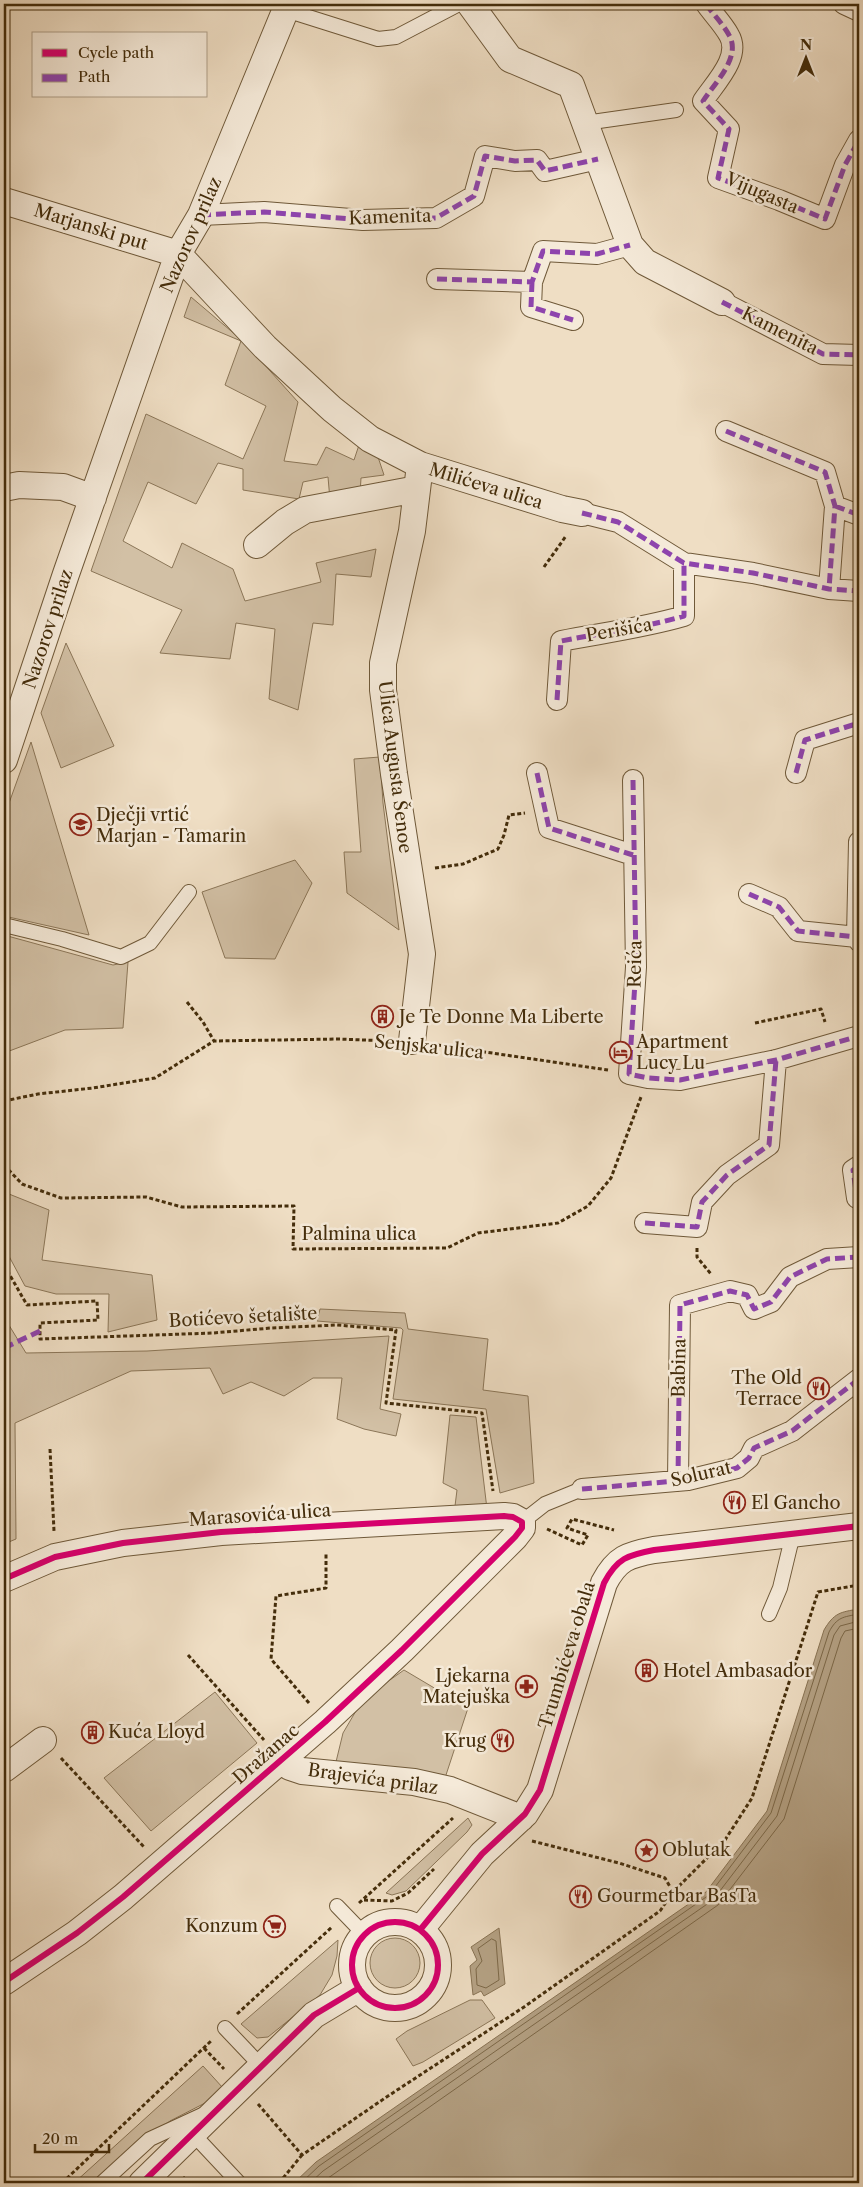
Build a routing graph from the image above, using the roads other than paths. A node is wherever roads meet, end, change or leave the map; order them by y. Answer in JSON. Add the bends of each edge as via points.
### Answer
{"nodes":[{"id":1,"x":459,"y":4,"type":"edge"},
{"id":2,"x":470,"y":4,"type":"edge"},
{"id":3,"x":706,"y":4,"type":"edge"},
{"id":4,"x":844,"y":4,"type":"edge"},
{"id":5,"x":281,"y":6,"type":"edge"},
{"id":6,"x":859,"y":11,"type":"edge"},
{"id":7,"x":676,"y":110,"type":"dead end"},
{"id":8,"x":585,"y":123,"type":"junction"},
{"id":9,"x":859,"y":140,"type":"edge"},
{"id":10,"x":598,"y":159,"type":"junction"},
{"id":11,"x":4,"y":201,"type":"edge"},
{"id":12,"x":201,"y":215,"type":"junction"},
{"id":13,"x":630,"y":245,"type":"junction"},
{"id":14,"x":178,"y":254,"type":"junction"},
{"id":15,"x":437,"y":279,"type":"dead end"},
{"id":16,"x":532,"y":282,"type":"junction"},
{"id":17,"x":722,"y":302,"type":"joint"},
{"id":18,"x":573,"y":320,"type":"dead end"},
{"id":19,"x":859,"y":355,"type":"edge"},
{"id":20,"x":726,"y":431,"type":"dead end"},
{"id":21,"x":418,"y":477,"type":"junction"},
{"id":22,"x":4,"y":488,"type":"edge"},
{"id":23,"x":93,"y":498,"type":"junction"},
{"id":24,"x":835,"y":506,"type":"junction"},
{"id":25,"x":582,"y":513,"type":"joint"},
{"id":26,"x":859,"y":515,"type":"edge"},
{"id":27,"x":258,"y":545,"type":"dead end"},
{"id":28,"x":684,"y":563,"type":"junction"},
{"id":29,"x":829,"y":589,"type":"junction"},
{"id":30,"x":859,"y":591,"type":"edge"},
{"id":31,"x":557,"y":700,"type":"dead end"},
{"id":32,"x":859,"y":723,"type":"edge"},
{"id":33,"x":4,"y":760,"type":"edge"},
{"id":34,"x":538,"y":773,"type":"dead end"},
{"id":35,"x":796,"y":773,"type":"dead end"},
{"id":36,"x":633,"y":780,"type":"dead end"},
{"id":37,"x":859,"y":842,"type":"edge"},
{"id":38,"x":633,"y":855,"type":"junction"},
{"id":39,"x":190,"y":892,"type":"dead end"},
{"id":40,"x":748,"y":894,"type":"dead end"},
{"id":41,"x":4,"y":925,"type":"edge"},
{"id":42,"x":858,"y":939,"type":"edge"},
{"id":43,"x":859,"y":1036,"type":"edge"},
{"id":44,"x":412,"y":1041,"type":"road end"},
{"id":45,"x":776,"y":1060,"type":"junction"},
{"id":46,"x":859,"y":1166,"type":"edge"},
{"id":47,"x":859,"y":1197,"type":"edge"},
{"id":48,"x":645,"y":1223,"type":"dead end"},
{"id":49,"x":859,"y":1257,"type":"edge"},
{"id":50,"x":859,"y":1378,"type":"edge"},
{"id":51,"x":678,"y":1482,"type":"junction"},
{"id":52,"x":582,"y":1489,"type":"joint"},
{"id":53,"x":522,"y":1522,"type":"junction"},
{"id":54,"x":859,"y":1526,"type":"edge"},
{"id":55,"x":793,"y":1534,"type":"junction"},
{"id":56,"x":4,"y":1579,"type":"edge"},
{"id":57,"x":769,"y":1614,"type":"dead end"},
{"id":58,"x":43,"y":1740,"type":"road end"},
{"id":59,"x":275,"y":1752,"type":"junction"},
{"id":60,"x":4,"y":1769,"type":"edge"},
{"id":61,"x":523,"y":1828,"type":"junction"},
{"id":62,"x":337,"y":1906,"type":"dead end"},
{"id":63,"x":420,"y":1930,"type":"junction"},
{"id":64,"x":365,"y":1935,"type":"junction"},
{"id":65,"x":4,"y":1982,"type":"edge"},
{"id":66,"x":359,"y":1988,"type":"junction"},
{"id":67,"x":225,"y":2028,"type":"dead end"},
{"id":68,"x":262,"y":2067,"type":"junction"},
{"id":69,"x":223,"y":2106,"type":"junction"},
{"id":70,"x":194,"y":2135,"type":"junction"},
{"id":71,"x":102,"y":2183,"type":"edge"},
{"id":72,"x":142,"y":2183,"type":"edge"},
{"id":73,"x":239,"y":2183,"type":"edge"}],
"edges":[{"from":1,"to":5,"type":"lane","via":[[396,36],[378,39]]},
{"from":2,"to":8,"type":"street","name":"Kamenita","via":[[510,59],[571,85]]},
{"from":3,"to":9,"type":"street","name":"Vijugasta","via":[[730,37],[732,48],[729,63],[702,101],[729,129],[718,178],[825,219],[845,165]]},
{"from":4,"to":6,"type":"street"},
{"from":5,"to":12,"type":"street","name":"Nazorov prilaz"},
{"from":7,"to":8,"type":"lane"},
{"from":8,"to":10,"type":"street","name":"Kamenita"},
{"from":10,"to":12,"type":"street","name":"Kamenita","via":[[545,171],[538,160],[515,161],[485,156],[474,196],[436,218],[363,220],[264,212]]},
{"from":10,"to":13,"type":"street","name":"Kamenita"},
{"from":11,"to":14,"type":"street","name":"Marjanski put"},
{"from":12,"to":14,"type":"street","name":"Nazorov prilaz"},
{"from":13,"to":16,"type":"street","via":[[597,254],[543,251]]},
{"from":13,"to":17,"type":"street","name":"Kamenita","via":[[645,262]]},
{"from":14,"to":21,"type":"street","name":"Milićeva ulica","via":[[266,347],[332,409]]},
{"from":14,"to":23,"type":"street","name":"Nazorov prilaz"},
{"from":15,"to":16,"type":"street"},
{"from":16,"to":18,"type":"street","via":[[531,307]]},
{"from":17,"to":19,"type":"street","name":"Kamenita","via":[[823,354]]},
{"from":20,"to":24,"type":"street","via":[[825,472]]},
{"from":21,"to":25,"type":"street","name":"Milićeva ulica"},
{"from":21,"to":27,"type":"street","via":[[305,510]]},
{"from":21,"to":44,"type":"street","name":"Ulica Augusta Šenoe","via":[[412,531],[383,663],[383,690],[422,954]]},
{"from":22,"to":23,"type":"street","via":[[19,485],[63,487]]},
{"from":23,"to":33,"type":"street","name":"Nazorov prilaz"},
{"from":24,"to":26,"type":"street"},
{"from":24,"to":29,"type":"street"},
{"from":25,"to":28,"type":"street","name":"Milićeva ulica","via":[[618,522]]},
{"from":28,"to":29,"type":"street","name":"Milićeva ulica"},
{"from":28,"to":31,"type":"street","name":"Perišića","via":[[684,616],[646,627],[561,641]]},
{"from":29,"to":30,"type":"street","name":"Milićeva ulica"},
{"from":32,"to":35,"type":"street","via":[[805,740]]},
{"from":34,"to":38,"type":"street","via":[[549,828]]},
{"from":36,"to":38,"type":"street","name":"Reića"},
{"from":37,"to":42,"type":"street"},
{"from":38,"to":45,"type":"street","name":"Reića","via":[[638,1076],[680,1080]]},
{"from":39,"to":41,"type":"lane","via":[[150,943],[121,957],[62,938]]},
{"from":40,"to":42,"type":"street","via":[[779,907],[798,931]]},
{"from":43,"to":45,"type":"street"},
{"from":45,"to":48,"type":"street","via":[[769,1144],[727,1175],[702,1202],[698,1227]]},
{"from":46,"to":47,"type":"street","via":[[853,1170]]},
{"from":49,"to":51,"type":"street","name":"Babina","via":[[827,1259],[790,1277],[771,1302],[754,1309],[747,1295],[730,1291],[680,1305]]},
{"from":50,"to":51,"type":"street","name":"Solurat","via":[[792,1431],[754,1448],[737,1468]]},
{"from":51,"to":52,"type":"street","name":"Solurat"},
{"from":52,"to":53,"type":"lane","name":"Solurat","via":[[546,1504]]},
{"from":53,"to":56,"type":"street","name":"Marasovića ulica","via":[[512,1516],[504,1516],[221,1532],[123,1543],[55,1557]]},
{"from":53,"to":59,"type":"street","name":"Dražanac","via":[[522,1528],[515,1537],[343,1707]]},
{"from":54,"to":55,"type":"street","name":"Trumbićeva obala"},
{"from":55,"to":57,"type":"lane","via":[[780,1588]]},
{"from":55,"to":61,"type":"street","name":"Trumbićeva obala","via":[[654,1550],[634,1554],[611,1568],[540,1790]]},
{"from":58,"to":60,"type":"street"},
{"from":59,"to":61,"type":"street","name":"Brajevića prilaz","via":[[290,1767],[302,1771],[414,1782],[450,1790]]},
{"from":59,"to":65,"type":"street","name":"Dražanac","via":[[123,1897],[77,1933]]},
{"from":61,"to":63,"type":"street","name":"Trumbićeva obala","via":[[482,1854]]},
{"from":62,"to":64,"type":"lane"},
{"from":63,"to":64,"type":"street","via":[[410,1924],[385,1923]]},
{"from":63,"to":66,"type":"street","via":[[430,1939],[438,1965],[436,1978],[425,1995],[407,2006],[394,2007],[368,1998]]},
{"from":64,"to":66,"type":"street","via":[[352,1966]]},
{"from":66,"to":68,"type":"street","via":[[314,2015]]},
{"from":67,"to":68,"type":"lane"},
{"from":68,"to":69,"type":"street"},
{"from":69,"to":70,"type":"street"},
{"from":69,"to":71,"type":"lane","via":[[150,2139]]},
{"from":70,"to":72,"type":"street"},
{"from":70,"to":73,"type":"lane"}]}
